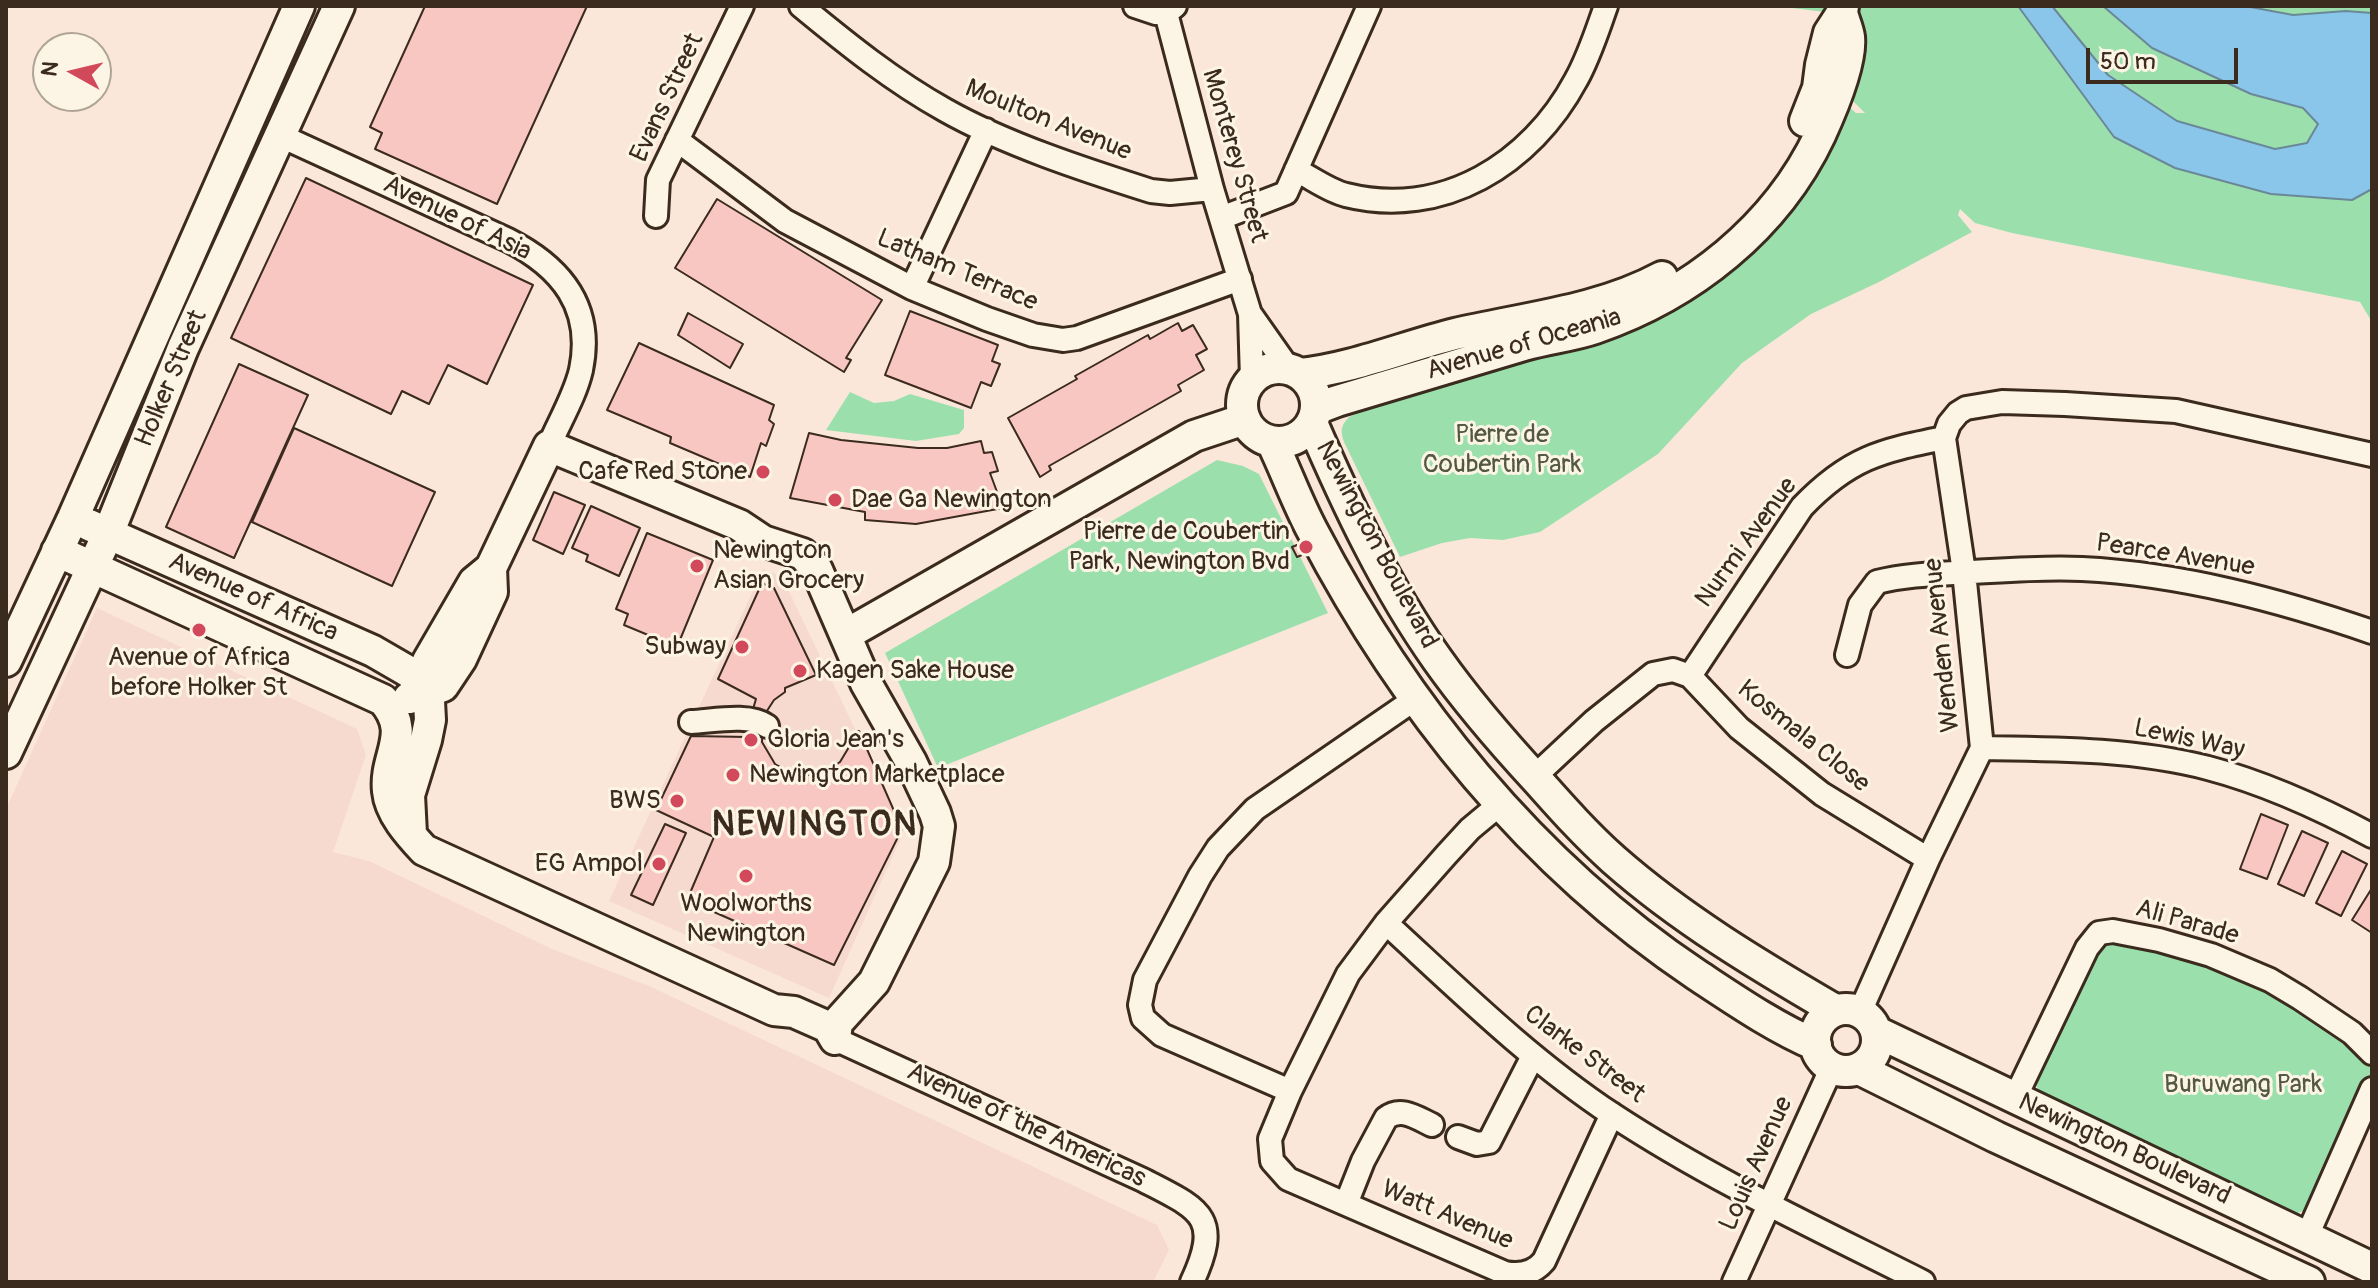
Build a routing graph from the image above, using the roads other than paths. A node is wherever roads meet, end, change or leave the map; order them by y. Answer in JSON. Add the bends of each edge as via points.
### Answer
{"nodes":[{"id":1,"x":299,"y":6,"type":"edge"},
{"id":2,"x":339,"y":6,"type":"edge"},
{"id":3,"x":742,"y":6,"type":"edge"},
{"id":4,"x":801,"y":6,"type":"edge"},
{"id":5,"x":1135,"y":6,"type":"edge"},
{"id":6,"x":1369,"y":6,"type":"edge"},
{"id":7,"x":1606,"y":6,"type":"edge"},
{"id":8,"x":1171,"y":10,"type":"edge"},
{"id":9,"x":1842,"y":10,"type":"edge"},
{"id":10,"x":986,"y":130,"type":"junction"},
{"id":11,"x":281,"y":136,"type":"junction"},
{"id":12,"x":677,"y":140,"type":"junction"},
{"id":13,"x":1296,"y":170,"type":"junction"},
{"id":14,"x":1212,"y":189,"type":"junction"},
{"id":15,"x":656,"y":216,"type":"dead end"},
{"id":16,"x":1221,"y":218,"type":"junction"},
{"id":17,"x":1240,"y":279,"type":"junction"},
{"id":18,"x":912,"y":288,"type":"junction"},
{"id":19,"x":1250,"y":314,"type":"junction"},
{"id":20,"x":1295,"y":371,"type":"junction"},
{"id":21,"x":1252,"y":379,"type":"junction"},
{"id":22,"x":1314,"y":416,"type":"junction"},
{"id":23,"x":1245,"y":419,"type":"junction"},
{"id":24,"x":1944,"y":438,"type":"junction"},
{"id":25,"x":1272,"y":442,"type":"junction"},
{"id":26,"x":549,"y":446,"type":"junction"},
{"id":27,"x":2372,"y":455,"type":"edge"},
{"id":28,"x":73,"y":518,"type":"junction"},
{"id":29,"x":108,"y":534,"type":"junction"},
{"id":30,"x":57,"y":551,"type":"junction"},
{"id":31,"x":93,"y":567,"type":"junction"},
{"id":32,"x":1964,"y":572,"type":"junction"},
{"id":33,"x":2372,"y":632,"type":"edge"},
{"id":34,"x":847,"y":634,"type":"junction"},
{"id":35,"x":1847,"y":655,"type":"dead end"},
{"id":36,"x":6,"y":661,"type":"edge"},
{"id":37,"x":1690,"y":676,"type":"junction"},
{"id":38,"x":423,"y":692,"type":"junction"},
{"id":39,"x":1415,"y":699,"type":"junction"},
{"id":40,"x":391,"y":709,"type":"junction"},
{"id":41,"x":691,"y":722,"type":"dead end"},
{"id":42,"x":767,"y":726,"type":"dead end"},
{"id":43,"x":1982,"y":748,"type":"junction"},
{"id":44,"x":6,"y":753,"type":"edge"},
{"id":45,"x":1534,"y":777,"type":"junction"},
{"id":46,"x":1500,"y":804,"type":"junction"},
{"id":47,"x":2372,"y":836,"type":"edge"},
{"id":48,"x":412,"y":838,"type":"junction"},
{"id":49,"x":1928,"y":859,"type":"junction"},
{"id":50,"x":1386,"y":923,"type":"junction"},
{"id":51,"x":774,"y":1010,"type":"junction"},
{"id":52,"x":1857,"y":1018,"type":"junction"},
{"id":53,"x":840,"y":1026,"type":"junction"},
{"id":54,"x":2372,"y":1053,"type":"edge"},
{"id":55,"x":1533,"y":1056,"type":"junction"},
{"id":56,"x":1835,"y":1061,"type":"junction"},
{"id":57,"x":2372,"y":1089,"type":"edge"},
{"id":58,"x":1290,"y":1091,"type":"junction"},
{"id":59,"x":2015,"y":1098,"type":"junction"},
{"id":60,"x":1612,"y":1114,"type":"junction"},
{"id":61,"x":1432,"y":1125,"type":"dead end"},
{"id":62,"x":1458,"y":1137,"type":"dead end"},
{"id":63,"x":1346,"y":1204,"type":"junction"},
{"id":64,"x":1769,"y":1206,"type":"junction"},
{"id":65,"x":2307,"y":1236,"type":"junction"},
{"id":66,"x":2372,"y":1268,"type":"edge"},
{"id":67,"x":1192,"y":1282,"type":"edge"},
{"id":68,"x":1734,"y":1282,"type":"edge"},
{"id":69,"x":1923,"y":1282,"type":"edge"},
{"id":70,"x":2309,"y":1282,"type":"edge"}],
"edges":[{"from":1,"to":28,"type":"street","name":"Holker Street"},
{"from":2,"to":11,"type":"street","name":"Holker Street"},
{"from":3,"to":12,"type":"street","name":"Evans Street"},
{"from":4,"to":10,"type":"street","name":"Moulton Avenue","via":[[887,74]]},
{"from":5,"to":8,"type":"street"},
{"from":6,"to":13,"type":"street"},
{"from":7,"to":13,"type":"street","via":[[1588,56],[1560,106],[1502,167],[1442,194],[1395,200],[1344,195]]},
{"from":8,"to":14,"type":"street","name":"Monterey Street"},
{"from":9,"to":20,"type":"street","name":"Avenue of Oceania","via":[[1829,33],[1810,110],[1775,178],[1737,221],[1686,262],[1648,285],[1605,301],[1452,335],[1333,370]]},
{"from":9,"to":22,"type":"street","name":"Avenue of Oceania","via":[[1849,39],[1831,112],[1787,192],[1730,252],[1640,311],[1352,396]]},
{"from":10,"to":14,"type":"street","name":"Moulton Avenue","via":[[1151,191]]},
{"from":10,"to":18,"type":"street"},
{"from":11,"to":26,"type":"street","name":"Avenue of Asia","via":[[508,240],[556,271],[573,296],[584,345],[580,373]]},
{"from":11,"to":29,"type":"street","name":"Holker Street","via":[[183,348]]},
{"from":12,"to":15,"type":"street","name":"Evans Street","via":[[658,180]]},
{"from":12,"to":18,"type":"street","name":"Latham Terrace","via":[[785,221]]},
{"from":13,"to":16,"type":"street","via":[[1286,193]]},
{"from":14,"to":16,"type":"street","name":"Monterey Street"},
{"from":16,"to":17,"type":"street","name":"Monterey Street"},
{"from":17,"to":18,"type":"street","name":"Latham Terrace","via":[[1063,340],[1041,338]]},
{"from":17,"to":19,"type":"street","name":"Monterey Street"},
{"from":19,"to":20,"type":"street","name":"Monterey Street"},
{"from":19,"to":21,"type":"street","name":"Monterey Street"},
{"from":20,"to":21,"type":"street","via":[[1269,369]]},
{"from":20,"to":22,"type":"street","via":[[1313,389]]},
{"from":21,"to":23,"type":"street","via":[[1244,394]]},
{"from":22,"to":25,"type":"street","via":[[1295,439]]},
{"from":22,"to":45,"type":"street","name":"Newington Boulevard","via":[[1348,501],[1406,611],[1487,726]]},
{"from":23,"to":25,"type":"street","via":[[1256,434]]},
{"from":23,"to":34,"type":"street","via":[[1194,436]]},
{"from":24,"to":27,"type":"street","via":[[1958,413],[1980,404],[2095,405],[2198,415]]},
{"from":24,"to":32,"type":"street","name":"Wenden Avenue"},
{"from":24,"to":37,"type":"street","name":"Nurmi Avenue","via":[[1853,463],[1816,493]]},
{"from":25,"to":39,"type":"street","name":"Newington Boulevard","via":[[1311,529]]},
{"from":26,"to":34,"type":"street","via":[[803,554],[817,570]]},
{"from":26,"to":38,"type":"street","name":"Avenue of Asia","via":[[491,568],[492,592],[461,659],[443,686]]},
{"from":28,"to":29,"type":"street","name":"Avenue of Africa"},
{"from":28,"to":30,"type":"street","name":"Holker Street"},
{"from":29,"to":31,"type":"street","name":"Holker Street"},
{"from":29,"to":38,"type":"street","name":"Avenue of Africa","via":[[373,651],[411,673]]},
{"from":30,"to":31,"type":"street","name":"Avenue of Africa"},
{"from":30,"to":36,"type":"street","name":"Holker Street"},
{"from":31,"to":40,"type":"street","name":"Avenue of Africa","via":[[369,692]]},
{"from":31,"to":44,"type":"street","name":"Holker Street"},
{"from":32,"to":33,"type":"street","name":"Pearce Avenue","via":[[2084,569],[2185,581],[2306,609]]},
{"from":32,"to":35,"type":"street","name":"Pearce Avenue","via":[[1877,582],[1860,605]]},
{"from":32,"to":43,"type":"street","name":"Wenden Avenue"},
{"from":34,"to":53,"type":"street","via":[[866,683],[911,762],[939,826],[934,862],[874,982]]},
{"from":37,"to":45,"type":"street","via":[[1673,670],[1653,674]]},
{"from":37,"to":49,"type":"street","name":"Kosmala Close","via":[[1739,728],[1822,794]]},
{"from":38,"to":40,"type":"street","name":"Avenue of Asia"},
{"from":38,"to":48,"type":"street","via":[[430,720],[409,795]]},
{"from":39,"to":46,"type":"street","name":"Newington Boulevard"},
{"from":39,"to":58,"type":"street","via":[[1237,825],[1200,876],[1145,980],[1143,1018],[1162,1035]]},
{"from":40,"to":48,"type":"street","name":"Avenue of the Americas","via":[[397,734],[388,793]]},
{"from":41,"to":42,"type":"street","via":[[750,719]]},
{"from":43,"to":47,"type":"street","name":"Lewis Way","via":[[2090,750],[2206,768],[2291,797]]},
{"from":43,"to":49,"type":"street","name":"Wenden Avenue"},
{"from":45,"to":52,"type":"street","name":"Newington Boulevard","via":[[1615,861],[1659,896],[1762,967]]},
{"from":46,"to":50,"type":"street","via":[[1470,829]]},
{"from":46,"to":56,"type":"street","name":"Newington Boulevard","via":[[1580,886],[1651,943]]},
{"from":48,"to":51,"type":"street","name":"Avenue of the Americas","via":[[437,858]]},
{"from":49,"to":52,"type":"street","name":"Wenden Avenue"},
{"from":50,"to":55,"type":"street","name":"Clarke Street"},
{"from":50,"to":58,"type":"street","via":[[1348,974]]},
{"from":51,"to":53,"type":"street","name":"Avenue of the Americas"},
{"from":51,"to":53,"type":"street","name":"Avenue of the Americas","via":[[782,1020],[815,1036]]},
{"from":52,"to":56,"type":"street","via":[[1821,1026]]},
{"from":52,"to":56,"type":"street","via":[[1874,1053]]},
{"from":52,"to":59,"type":"street","name":"Newington Boulevard"},
{"from":53,"to":67,"type":"street","name":"Avenue of the Americas","via":[[1189,1204],[1205,1226],[1205,1251]]},
{"from":54,"to":59,"type":"street","name":"Ali Parade","via":[[2352,1033],[2260,976],[2197,950],[2105,931],[2087,948]]},
{"from":55,"to":60,"type":"street","name":"Clarke Street"},
{"from":55,"to":62,"type":"street","via":[[1489,1142]]},
{"from":56,"to":64,"type":"street","name":"Louis Avenue"},
{"from":56,"to":70,"type":"street","name":"Newington Boulevard"},
{"from":57,"to":65,"type":"street"},
{"from":58,"to":63,"type":"street","name":"Watt Avenue","via":[[1270,1139],[1272,1161],[1288,1179]]},
{"from":59,"to":65,"type":"street","name":"Newington Boulevard"},
{"from":60,"to":63,"type":"street","name":"Watt Avenue","via":[[1537,1269],[1505,1273]]},
{"from":60,"to":64,"type":"street","name":"Clarke Street"},
{"from":61,"to":63,"type":"street","via":[[1401,1112],[1386,1118]]},
{"from":64,"to":68,"type":"street","name":"Louis Avenue"},
{"from":64,"to":69,"type":"street","name":"Clarke Street"},
{"from":65,"to":66,"type":"street","name":"Newington Boulevard"}]}
